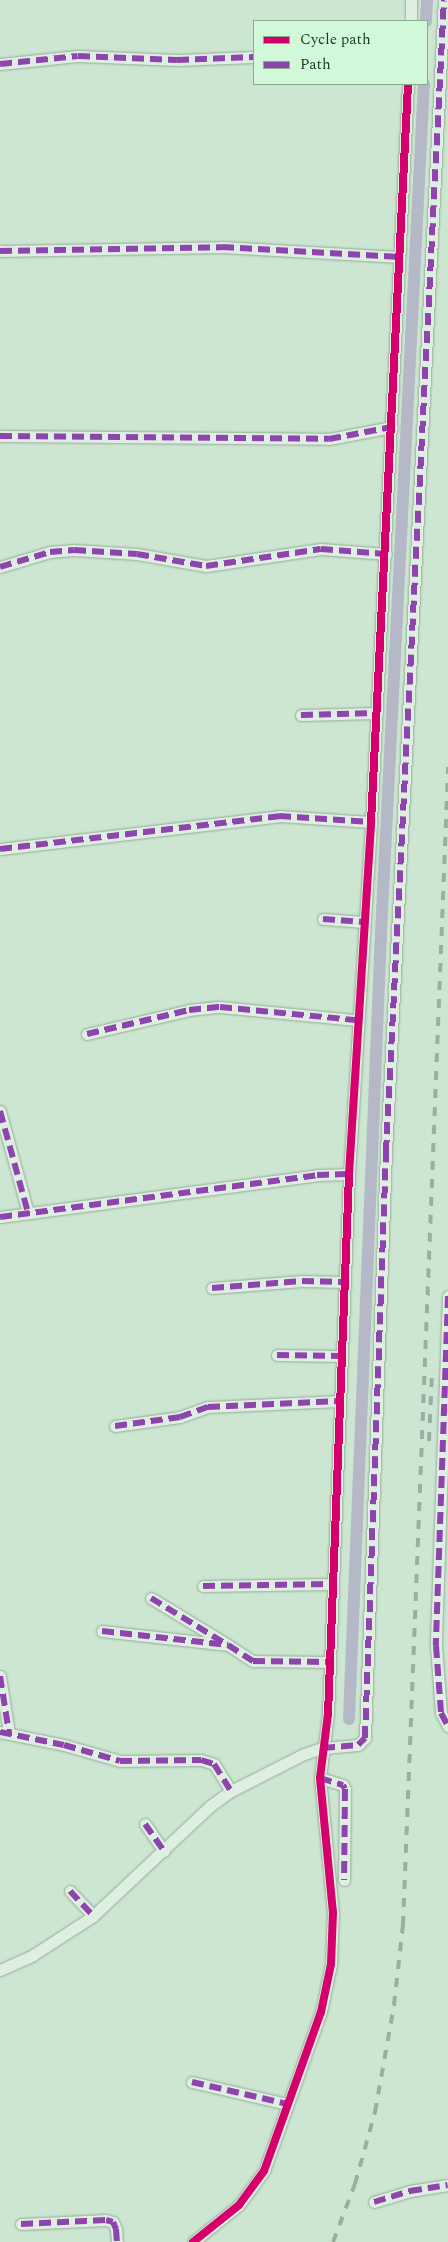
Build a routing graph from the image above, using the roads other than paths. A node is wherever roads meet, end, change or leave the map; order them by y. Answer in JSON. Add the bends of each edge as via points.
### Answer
{"nodes":[{"id":1,"x":412,"y":0,"type":"edge"},
{"id":2,"x":444,"y":0,"type":"edge"},
{"id":3,"x":411,"y":20,"type":"edge"},
{"id":4,"x":253,"y":57,"type":"edge"},
{"id":5,"x":0,"y":64,"type":"edge"},
{"id":6,"x":408,"y":85,"type":"edge"},
{"id":7,"x":0,"y":251,"type":"edge"},
{"id":8,"x":400,"y":257,"type":"junction"},
{"id":9,"x":392,"y":427,"type":"junction"},
{"id":10,"x":0,"y":436,"type":"edge"},
{"id":11,"x":386,"y":554,"type":"junction"},
{"id":12,"x":0,"y":567,"type":"edge"},
{"id":13,"x":377,"y":713,"type":"junction"},
{"id":14,"x":301,"y":715,"type":"dead end"},
{"id":15,"x":371,"y":822,"type":"junction"},
{"id":16,"x":0,"y":849,"type":"edge"},
{"id":17,"x":323,"y":919,"type":"dead end"},
{"id":18,"x":364,"y":922,"type":"junction"},
{"id":19,"x":356,"y":1020,"type":"junction"},
{"id":20,"x":87,"y":1034,"type":"dead end"},
{"id":21,"x":0,"y":1111,"type":"edge"},
{"id":22,"x":349,"y":1174,"type":"junction"},
{"id":23,"x":28,"y":1213,"type":"junction"},
{"id":24,"x":0,"y":1217,"type":"edge"},
{"id":25,"x":344,"y":1282,"type":"junction"},
{"id":26,"x":212,"y":1288,"type":"dead end"},
{"id":27,"x":448,"y":1296,"type":"edge"},
{"id":28,"x":448,"y":1302,"type":"edge"},
{"id":29,"x":277,"y":1356,"type":"dead end"},
{"id":30,"x":341,"y":1356,"type":"junction"},
{"id":31,"x":339,"y":1402,"type":"junction"},
{"id":32,"x":115,"y":1426,"type":"dead end"},
{"id":33,"x":331,"y":1584,"type":"junction"},
{"id":34,"x":203,"y":1586,"type":"dead end"},
{"id":35,"x":151,"y":1598,"type":"dead end"},
{"id":36,"x":102,"y":1630,"type":"dead end"},
{"id":37,"x":228,"y":1645,"type":"junction"},
{"id":38,"x":330,"y":1662,"type":"junction"},
{"id":39,"x":0,"y":1676,"type":"edge"},
{"id":40,"x":448,"y":1726,"type":"edge"},
{"id":41,"x":4,"y":1733,"type":"edge"},
{"id":42,"x":323,"y":1748,"type":"junction"},
{"id":43,"x":320,"y":1778,"type":"junction"},
{"id":44,"x":231,"y":1791,"type":"junction"},
{"id":45,"x":144,"y":1824,"type":"dead end"},
{"id":46,"x":164,"y":1851,"type":"junction"},
{"id":47,"x":344,"y":1880,"type":"dead end"},
{"id":48,"x":70,"y":1891,"type":"dead end"},
{"id":49,"x":93,"y":1916,"type":"junction"},
{"id":50,"x":0,"y":1970,"type":"edge"},
{"id":51,"x":192,"y":2082,"type":"dead end"},
{"id":52,"x":288,"y":2104,"type":"junction"},
{"id":53,"x":448,"y":2185,"type":"edge"},
{"id":54,"x":374,"y":2202,"type":"dead end"},
{"id":55,"x":21,"y":2224,"type":"dead end"},
{"id":56,"x":117,"y":2242,"type":"edge"},
{"id":57,"x":193,"y":2242,"type":"edge"}],
"edges":[{"from":1,"to":3,"type":"street"},
{"from":2,"to":42,"type":"street","via":[[386,1152],[365,1738],[358,1745]]},
{"from":4,"to":5,"type":"street","via":[[177,60],[78,56]]},
{"from":6,"to":8,"type":"street"},
{"from":7,"to":8,"type":"street","via":[[222,246]]},
{"from":8,"to":9,"type":"street"},
{"from":9,"to":10,"type":"street","via":[[329,439]]},
{"from":9,"to":11,"type":"street"},
{"from":11,"to":12,"type":"street","via":[[321,549],[206,566],[137,554],[74,550],[50,552]]},
{"from":11,"to":13,"type":"street"},
{"from":13,"to":14,"type":"street"},
{"from":13,"to":15,"type":"street"},
{"from":15,"to":16,"type":"street","via":[[280,816]]},
{"from":15,"to":18,"type":"street"},
{"from":17,"to":18,"type":"street"},
{"from":18,"to":19,"type":"street"},
{"from":19,"to":20,"type":"street","via":[[220,1007],[189,1010]]},
{"from":19,"to":22,"type":"street"},
{"from":21,"to":23,"type":"street"},
{"from":22,"to":23,"type":"street","via":[[317,1175]]},
{"from":22,"to":25,"type":"street"},
{"from":23,"to":24,"type":"street"},
{"from":25,"to":26,"type":"street","via":[[302,1281]]},
{"from":25,"to":30,"type":"street"},
{"from":27,"to":28,"type":"street"},
{"from":28,"to":40,"type":"street","via":[[436,1646],[441,1713]]},
{"from":29,"to":30,"type":"street"},
{"from":30,"to":31,"type":"street"},
{"from":31,"to":32,"type":"street","via":[[208,1407],[180,1418]]},
{"from":31,"to":33,"type":"street"},
{"from":33,"to":34,"type":"street"},
{"from":33,"to":38,"type":"street"},
{"from":35,"to":37,"type":"street"},
{"from":36,"to":37,"type":"street"},
{"from":37,"to":38,"type":"street","via":[[253,1661]]},
{"from":38,"to":42,"type":"street"},
{"from":39,"to":41,"type":"street"},
{"from":41,"to":44,"type":"street","via":[[120,1761],[201,1760],[214,1764]]},
{"from":42,"to":43,"type":"street"},
{"from":42,"to":44,"type":"street","via":[[293,1758]]},
{"from":43,"to":47,"type":"street","via":[[334,1780],[346,1789]]},
{"from":43,"to":52,"type":"street","via":[[333,1913],[330,1964],[321,2012]]},
{"from":44,"to":46,"type":"street","via":[[210,1806]]},
{"from":45,"to":46,"type":"street"},
{"from":46,"to":49,"type":"street"},
{"from":48,"to":49,"type":"street"},
{"from":49,"to":50,"type":"street","via":[[34,1955]]},
{"from":51,"to":52,"type":"street"},
{"from":52,"to":57,"type":"street","via":[[271,2155],[252,2190],[215,2227]]},
{"from":53,"to":54,"type":"street","via":[[410,2191]]},
{"from":55,"to":56,"type":"street","via":[[106,2220],[116,2228]]}]}
